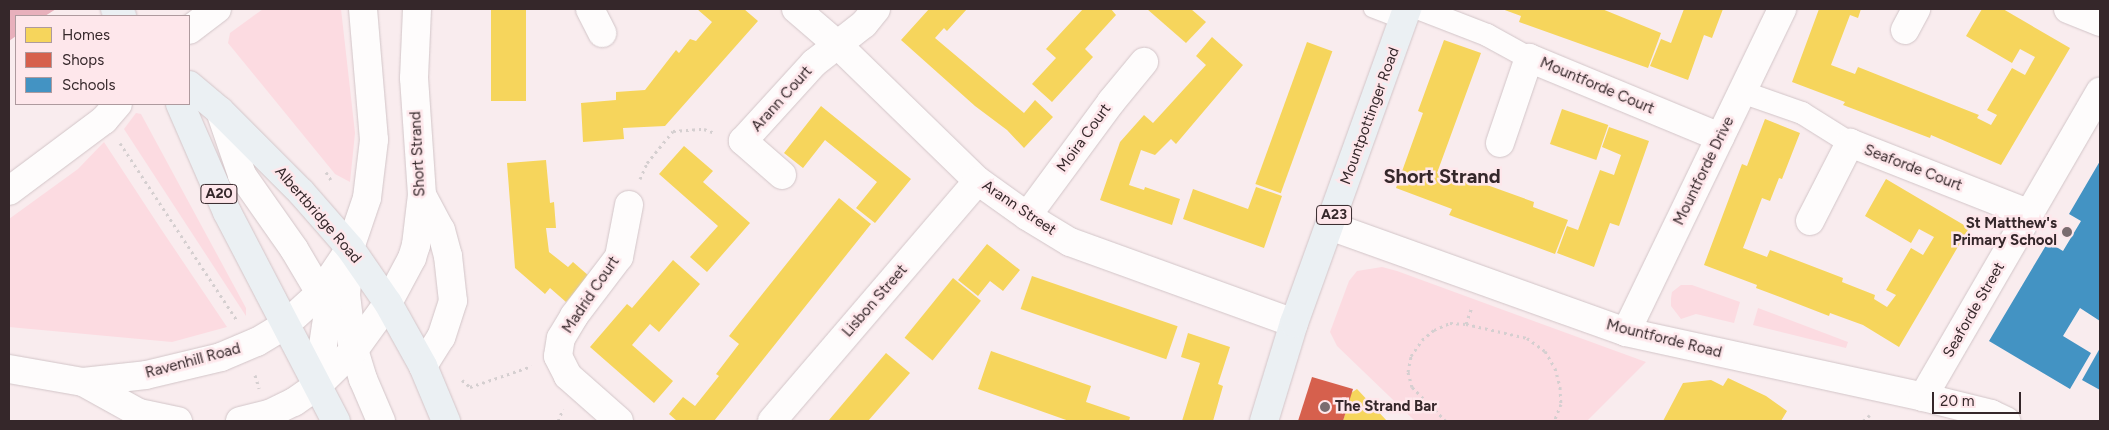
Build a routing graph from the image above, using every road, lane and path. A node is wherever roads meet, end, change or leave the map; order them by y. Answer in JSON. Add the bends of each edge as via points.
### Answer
{"nodes":[{"id":1,"x":217,"y":9,"type":"edge"},
{"id":2,"x":363,"y":9,"type":"edge"},
{"id":3,"x":417,"y":9,"type":"edge"},
{"id":4,"x":590,"y":9,"type":"edge"},
{"id":5,"x":796,"y":9,"type":"edge"},
{"id":6,"x":876,"y":9,"type":"edge"},
{"id":7,"x":1371,"y":9,"type":"edge"},
{"id":8,"x":1782,"y":9,"type":"edge"},
{"id":9,"x":2068,"y":9,"type":"edge"},
{"id":10,"x":1410,"y":13,"type":"edge"},
{"id":11,"x":2100,"y":22,"type":"edge"},
{"id":12,"x":190,"y":29,"type":"edge"},
{"id":13,"x":602,"y":33,"type":"dead end"},
{"id":14,"x":839,"y":46,"type":"junction"},
{"id":15,"x":1529,"y":58,"type":"junction"},
{"id":16,"x":1144,"y":62,"type":"dead end"},
{"id":17,"x":190,"y":86,"type":"edge"},
{"id":18,"x":1742,"y":92,"type":"junction"},
{"id":19,"x":2100,"y":92,"type":"edge"},
{"id":20,"x":117,"y":105,"type":"edge"},
{"id":21,"x":180,"y":105,"type":"edge"},
{"id":22,"x":220,"y":112,"type":"junction"},
{"id":23,"x":117,"y":137,"type":"dead end"},
{"id":24,"x":1720,"y":137,"type":"junction"},
{"id":25,"x":744,"y":141,"type":"junction"},
{"id":26,"x":1500,"y":143,"type":"dead end"},
{"id":27,"x":1850,"y":143,"type":"junction"},
{"id":28,"x":782,"y":175,"type":"dead end"},
{"id":29,"x":978,"y":181,"type":"junction"},
{"id":30,"x":9,"y":191,"type":"edge"},
{"id":31,"x":422,"y":195,"type":"junction"},
{"id":32,"x":629,"y":205,"type":"joint"},
{"id":33,"x":2030,"y":214,"type":"junction"},
{"id":34,"x":1027,"y":216,"type":"junction"},
{"id":35,"x":1810,"y":221,"type":"dead end"},
{"id":36,"x":1330,"y":226,"type":"junction"},
{"id":37,"x":350,"y":248,"type":"junction"},
{"id":38,"x":320,"y":293,"type":"junction"},
{"id":39,"x":388,"y":303,"type":"junction"},
{"id":40,"x":236,"y":321,"type":"dead end"},
{"id":41,"x":1294,"y":323,"type":"junction"},
{"id":42,"x":285,"y":325,"type":"junction"},
{"id":43,"x":1626,"y":332,"type":"junction"},
{"id":44,"x":354,"y":350,"type":"junction"},
{"id":45,"x":558,"y":356,"type":"junction"},
{"id":46,"x":422,"y":366,"type":"junction"},
{"id":47,"x":9,"y":369,"type":"edge"},
{"id":48,"x":83,"y":382,"type":"junction"},
{"id":49,"x":317,"y":386,"type":"junction"},
{"id":50,"x":470,"y":388,"type":"dead end"},
{"id":51,"x":1923,"y":397,"type":"junction"},
{"id":52,"x":178,"y":421,"type":"edge"},
{"id":53,"x":240,"y":421,"type":"edge"},
{"id":54,"x":336,"y":421,"type":"edge"},
{"id":55,"x":381,"y":421,"type":"edge"},
{"id":56,"x":446,"y":421,"type":"edge"},
{"id":57,"x":619,"y":421,"type":"edge"},
{"id":58,"x":772,"y":421,"type":"edge"},
{"id":59,"x":1264,"y":421,"type":"edge"},
{"id":60,"x":1446,"y":421,"type":"edge"},
{"id":61,"x":1554,"y":421,"type":"edge"},
{"id":62,"x":2006,"y":421,"type":"edge"}],
"edges":[{"from":1,"to":12,"type":"street"},
{"from":2,"to":37,"type":"street","via":[[374,140],[367,198]]},
{"from":3,"to":31,"type":"street","name":"Short Strand","via":[[414,78]]},
{"from":4,"to":13,"type":"street"},
{"from":5,"to":14,"type":"street","name":"Arann Street"},
{"from":6,"to":14,"type":"street","name":"Arann Court"},
{"from":7,"to":10,"type":"lane"},
{"from":8,"to":18,"type":"street","name":"Mountforde Drive"},
{"from":9,"to":11,"type":"street"},
{"from":10,"to":15,"type":"street","via":[[1487,35]]},
{"from":10,"to":36,"type":"main road","name":"Mountpottinger Road","number":"A23"},
{"from":14,"to":25,"type":"street","name":"Arann Court","via":[[814,63]]},
{"from":14,"to":29,"type":"street","name":"Arann Street"},
{"from":15,"to":24,"type":"street","name":"Mountforde Court"},
{"from":15,"to":26,"type":"street","name":"Mountforde Court"},
{"from":16,"to":34,"type":"street","name":"Moira Court"},
{"from":17,"to":22,"type":"main road","name":"Albertbridge Road"},
{"from":18,"to":24,"type":"street","name":"Mountforde Drive"},
{"from":18,"to":27,"type":"street","via":[[1802,113]]},
{"from":19,"to":33,"type":"street","name":"Seaforde Street"},
{"from":20,"to":30,"type":"street","via":[[104,120]]},
{"from":21,"to":42,"type":"main road","number":"A20","via":[[227,212]]},
{"from":22,"to":37,"type":"main road","name":"Albertbridge Road","via":[[301,192]]},
{"from":22,"to":38,"type":"street","via":[[242,175],[294,249]]},
{"from":23,"to":40,"type":"path"},
{"from":24,"to":43,"type":"street","name":"Mountforde Drive"},
{"from":25,"to":28,"type":"street","name":"Arann Court"},
{"from":25,"to":32,"type":"path","via":[[704,130],[673,131],[647,163]]},
{"from":27,"to":33,"type":"street","name":"Seaforde Court"},
{"from":27,"to":35,"type":"street","name":"Seaforde Court"},
{"from":29,"to":34,"type":"street","name":"Arann Street"},
{"from":29,"to":58,"type":"street","name":"Lisbon Street"},
{"from":31,"to":39,"type":"street","name":"Short Strand","via":[[416,245]]},
{"from":31,"to":46,"type":"street","via":[[440,230],[448,256],[453,301],[441,337]]},
{"from":32,"to":45,"type":"street","name":"Madrid Court","via":[[619,257],[574,316],[562,338]]},
{"from":33,"to":51,"type":"street","name":"Seaforde Street"},
{"from":34,"to":41,"type":"street","name":"Arann Street","via":[[1070,242]]},
{"from":36,"to":41,"type":"main road","name":"Mountpottinger Road","number":"A23"},
{"from":36,"to":43,"type":"street","name":"Mountforde Road"},
{"from":37,"to":38,"type":"street","name":"Ravenhill Road"},
{"from":37,"to":39,"type":"main road","name":"Albertbridge Road"},
{"from":37,"to":44,"type":"street","via":[[346,295]]},
{"from":38,"to":42,"type":"street","name":"Ravenhill Road"},
{"from":38,"to":49,"type":"street","via":[[328,312]]},
{"from":39,"to":44,"type":"street","name":"Short Strand"},
{"from":39,"to":46,"type":"main road","name":"Albertbridge Road"},
{"from":41,"to":59,"type":"main road","name":"Mountpottinger Road","number":"A23"},
{"from":42,"to":48,"type":"street","name":"Ravenhill Road","via":[[257,342],[221,357],[146,375]]},
{"from":42,"to":49,"type":"main road","number":"A20"},
{"from":43,"to":51,"type":"street","name":"Mountforde Road"},
{"from":44,"to":49,"type":"street","name":"Short Strand"},
{"from":44,"to":55,"type":"street"},
{"from":45,"to":50,"type":"path"},
{"from":45,"to":57,"type":"street","via":[[568,376]]},
{"from":46,"to":56,"type":"main road","name":"Albertbridge Road"},
{"from":47,"to":48,"type":"street","name":"Ravenhill Road"},
{"from":48,"to":52,"type":"street","name":"Ravenhill Road","via":[[139,413]]},
{"from":49,"to":53,"type":"street","via":[[269,414]]},
{"from":49,"to":54,"type":"main road","number":"A20"},
{"from":51,"to":62,"type":"street","name":"Mountforde Road","via":[[1991,414]]},
{"from":60,"to":61,"type":"path","via":[[1412,387],[1408,372],[1411,356],[1422,340],[1450,323],[1528,338],[1546,351],[1560,387],[1561,404]]}]}
